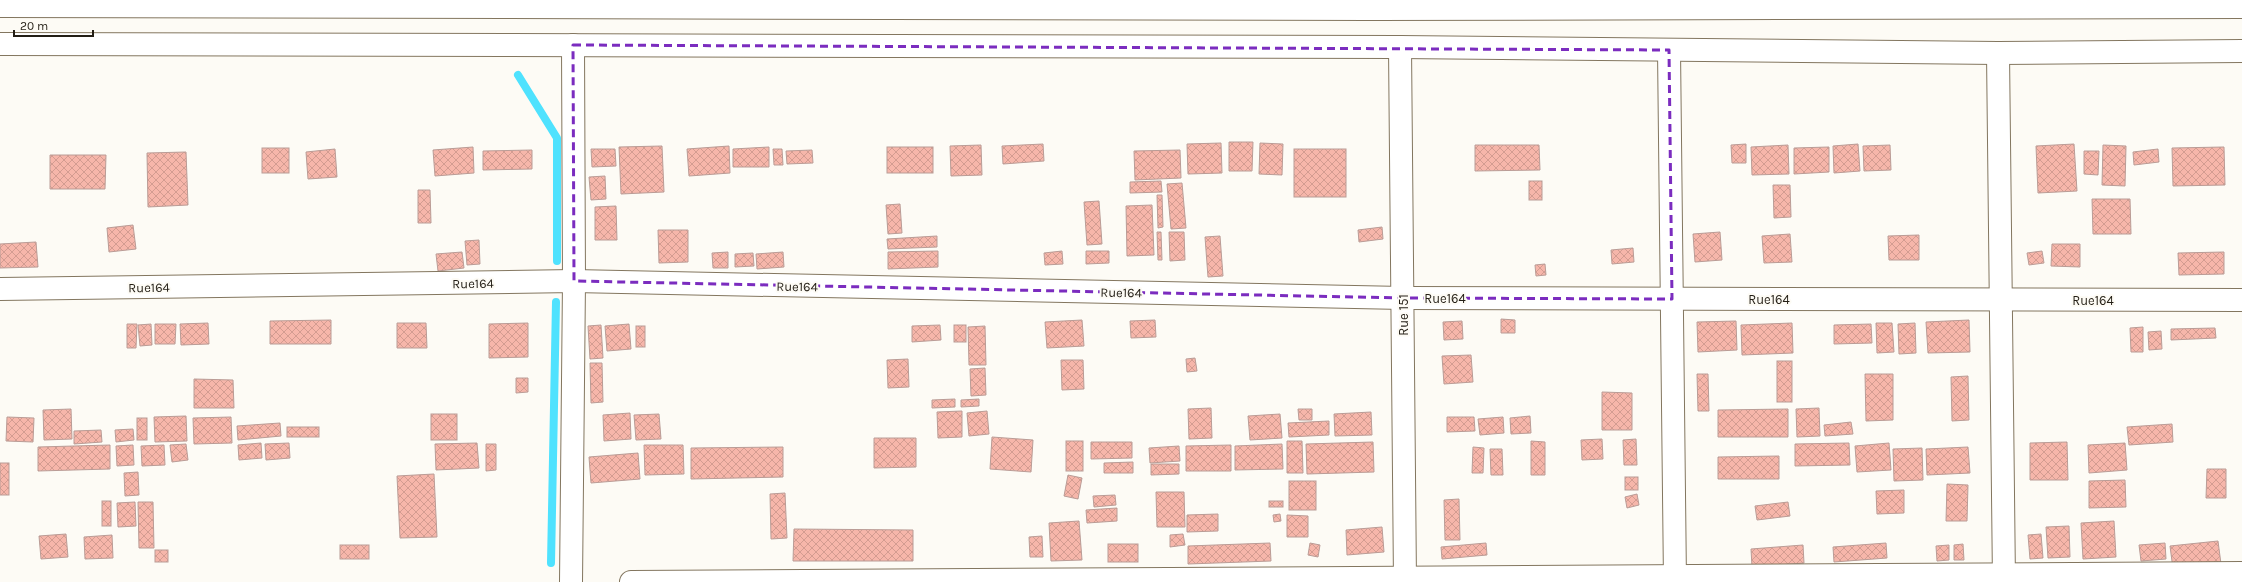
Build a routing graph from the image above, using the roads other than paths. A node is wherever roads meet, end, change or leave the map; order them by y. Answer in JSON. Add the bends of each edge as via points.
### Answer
{"nodes":[{"id":1,"x":487,"y":4,"type":"edge"},
{"id":2,"x":1370,"y":5,"type":"edge"},
{"id":3,"x":1944,"y":5,"type":"edge"},
{"id":4,"x":0,"y":6,"type":"edge"},
{"id":5,"x":2242,"y":7,"type":"edge"},
{"id":6,"x":0,"y":44,"type":"edge"},
{"id":7,"x":573,"y":45,"type":"junction"},
{"id":8,"x":1400,"y":47,"type":"junction"},
{"id":9,"x":1668,"y":50,"type":"junction"},
{"id":10,"x":2242,"y":51,"type":"edge"},
{"id":11,"x":1998,"y":53,"type":"junction"},
{"id":12,"x":574,"y":281,"type":"junction"},
{"id":13,"x":0,"y":289,"type":"edge"},
{"id":14,"x":1402,"y":298,"type":"junction"},
{"id":15,"x":1672,"y":299,"type":"junction"},
{"id":16,"x":2001,"y":300,"type":"junction"},
{"id":17,"x":2242,"y":300,"type":"edge"},
{"id":18,"x":2242,"y":573,"type":"edge"},
{"id":19,"x":2004,"y":578,"type":"edge"},
{"id":20,"x":1675,"y":579,"type":"edge"},
{"id":21,"x":1405,"y":580,"type":"edge"},
{"id":22,"x":570,"y":582,"type":"edge"},
{"id":23,"x":631,"y":582,"type":"edge"}],
"edges":[{"from":1,"to":2,"type":"street"},
{"from":1,"to":4,"type":"street"},
{"from":2,"to":3,"type":"street"},
{"from":3,"to":5,"type":"street"},
{"from":6,"to":7,"type":"street"},
{"from":7,"to":8,"type":"street"},
{"from":7,"to":12,"type":"street"},
{"from":8,"to":9,"type":"street"},
{"from":8,"to":14,"type":"street","name":"Rue 151"},
{"from":9,"to":11,"type":"street"},
{"from":9,"to":15,"type":"street"},
{"from":10,"to":11,"type":"street"},
{"from":11,"to":16,"type":"street"},
{"from":12,"to":13,"type":"street","name":"Rue164"},
{"from":12,"to":14,"type":"street","name":"Rue164"},
{"from":12,"to":22,"type":"street"},
{"from":14,"to":15,"type":"street","name":"Rue164"},
{"from":14,"to":21,"type":"street","name":"Rue 151"},
{"from":15,"to":16,"type":"street","name":"Rue164"},
{"from":15,"to":20,"type":"street"},
{"from":16,"to":17,"type":"street","name":"Rue164"},
{"from":16,"to":19,"type":"street"},
{"from":18,"to":19,"type":"street"},
{"from":19,"to":20,"type":"street"},
{"from":20,"to":21,"type":"street"},
{"from":21,"to":23,"type":"street"}]}
